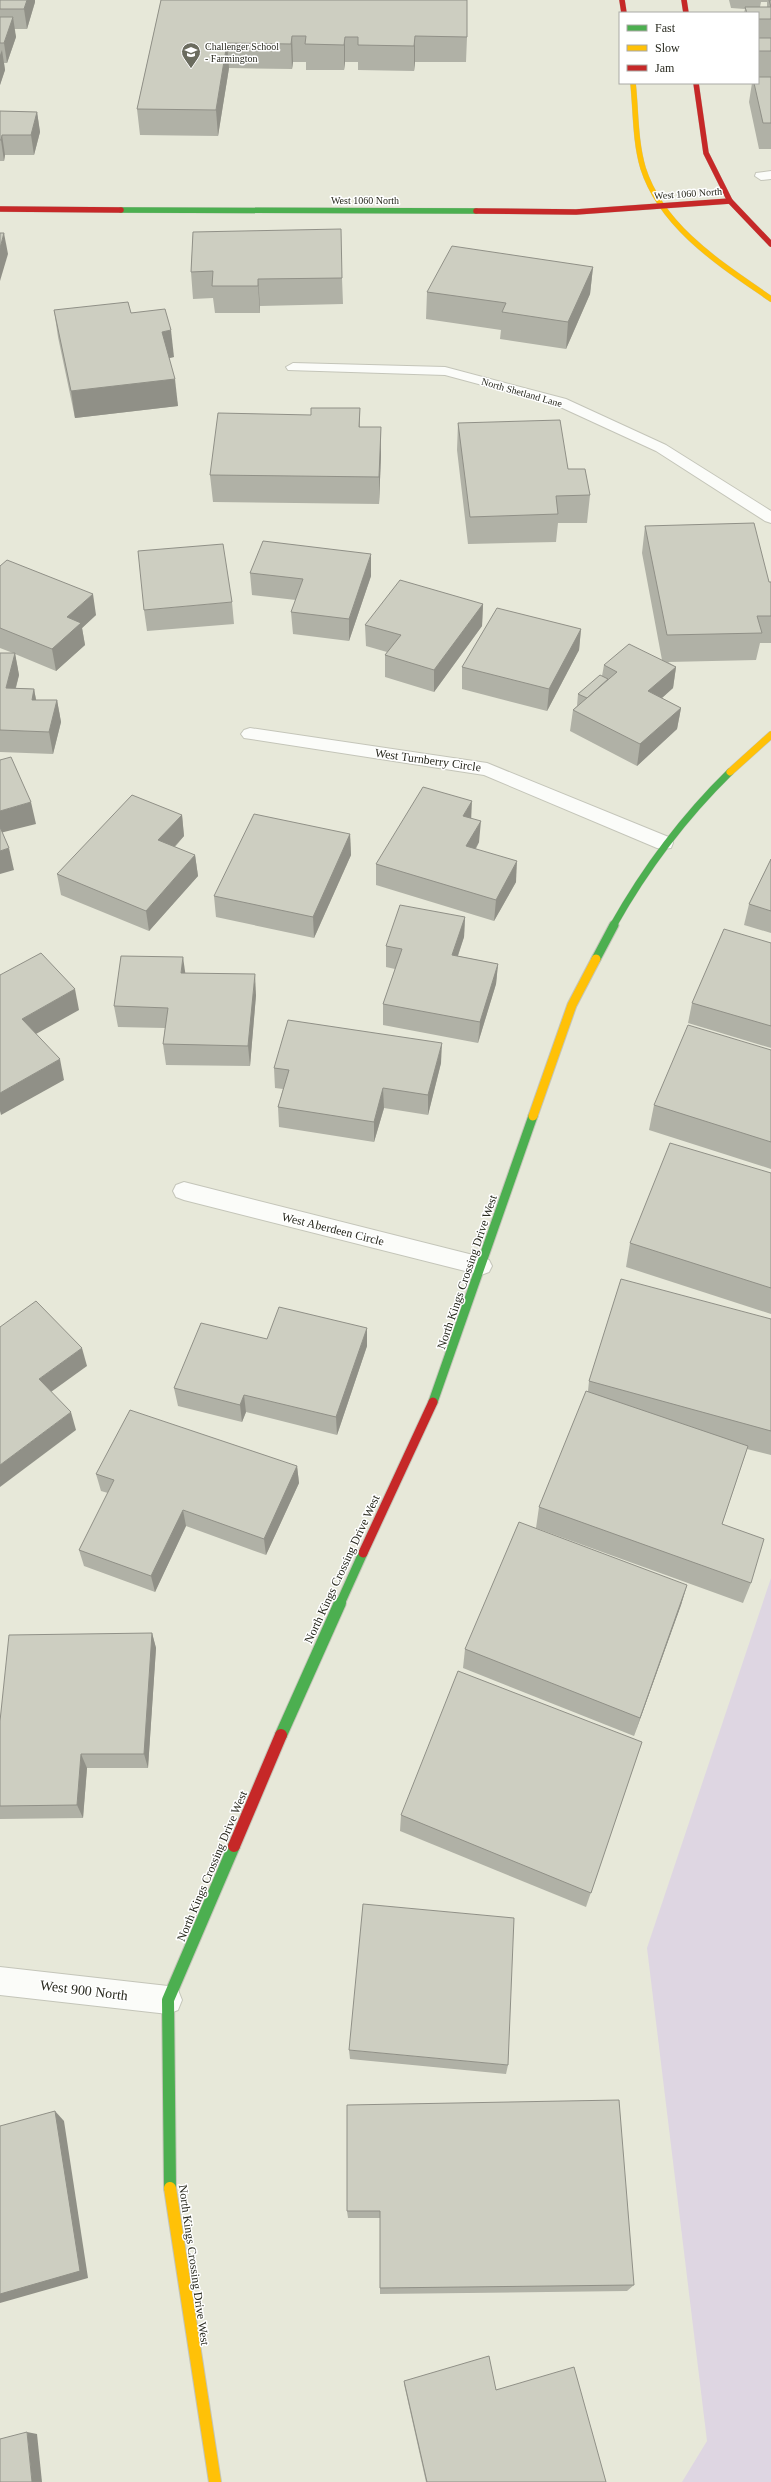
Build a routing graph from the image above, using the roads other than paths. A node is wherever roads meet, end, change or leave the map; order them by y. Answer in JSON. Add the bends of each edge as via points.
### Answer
{"nodes":[{"id":1,"x":622,"y":0,"type":"edge"},
{"id":2,"x":684,"y":0,"type":"edge"},
{"id":3,"x":624,"y":12,"type":"edge"},
{"id":4,"x":686,"y":12,"type":"edge"},
{"id":5,"x":633,"y":84,"type":"edge"},
{"id":6,"x":696,"y":84,"type":"edge"},
{"id":7,"x":730,"y":201,"type":"junction"},
{"id":8,"x":660,"y":206,"type":"junction"},
{"id":9,"x":0,"y":209,"type":"edge"},
{"id":10,"x":771,"y":244,"type":"edge"},
{"id":11,"x":771,"y":299,"type":"edge"},
{"id":12,"x":293,"y":367,"type":"dead end"},
{"id":13,"x":771,"y":518,"type":"edge"},
{"id":14,"x":250,"y":734,"type":"dead end"},
{"id":15,"x":771,"y":735,"type":"edge"},
{"id":16,"x":664,"y":843,"type":"junction"},
{"id":17,"x":184,"y":1191,"type":"dead end"},
{"id":18,"x":481,"y":1266,"type":"junction"},
{"id":19,"x":0,"y":1981,"type":"edge"},
{"id":20,"x":168,"y":2000,"type":"junction"},
{"id":21,"x":215,"y":2482,"type":"edge"}],
"edges":[{"from":1,"to":3,"type":"street"},
{"from":2,"to":4,"type":"street"},
{"from":5,"to":8,"type":"street","via":[[644,168]]},
{"from":6,"to":7,"type":"street","via":[[706,154]]},
{"from":7,"to":8,"type":"street","name":"West 1060 North"},
{"from":7,"to":10,"type":"street"},
{"from":8,"to":9,"type":"street","name":"West 1060 North","via":[[576,212]]},
{"from":8,"to":11,"type":"street","via":[[713,258]]},
{"from":12,"to":13,"type":"street","name":"North Shetland Lane","via":[[445,371],[561,402],[661,448]]},
{"from":14,"to":16,"type":"street","name":"West Turnberry Circle","via":[[486,769]]},
{"from":15,"to":16,"type":"street","name":"North Kings Crossing Drive West","via":[[700,800]]},
{"from":16,"to":18,"type":"street","name":"North Kings Crossing Drive West","via":[[624,903],[572,1005]]},
{"from":17,"to":18,"type":"street","name":"West Aberdeen Circle"},
{"from":18,"to":20,"type":"street","name":"North Kings Crossing Drive West","via":[[438,1390],[312,1663]]},
{"from":19,"to":20,"type":"street","name":"West 900 North"},
{"from":20,"to":21,"type":"street","name":"North Kings Crossing Drive West","via":[[170,2194]]}]}
